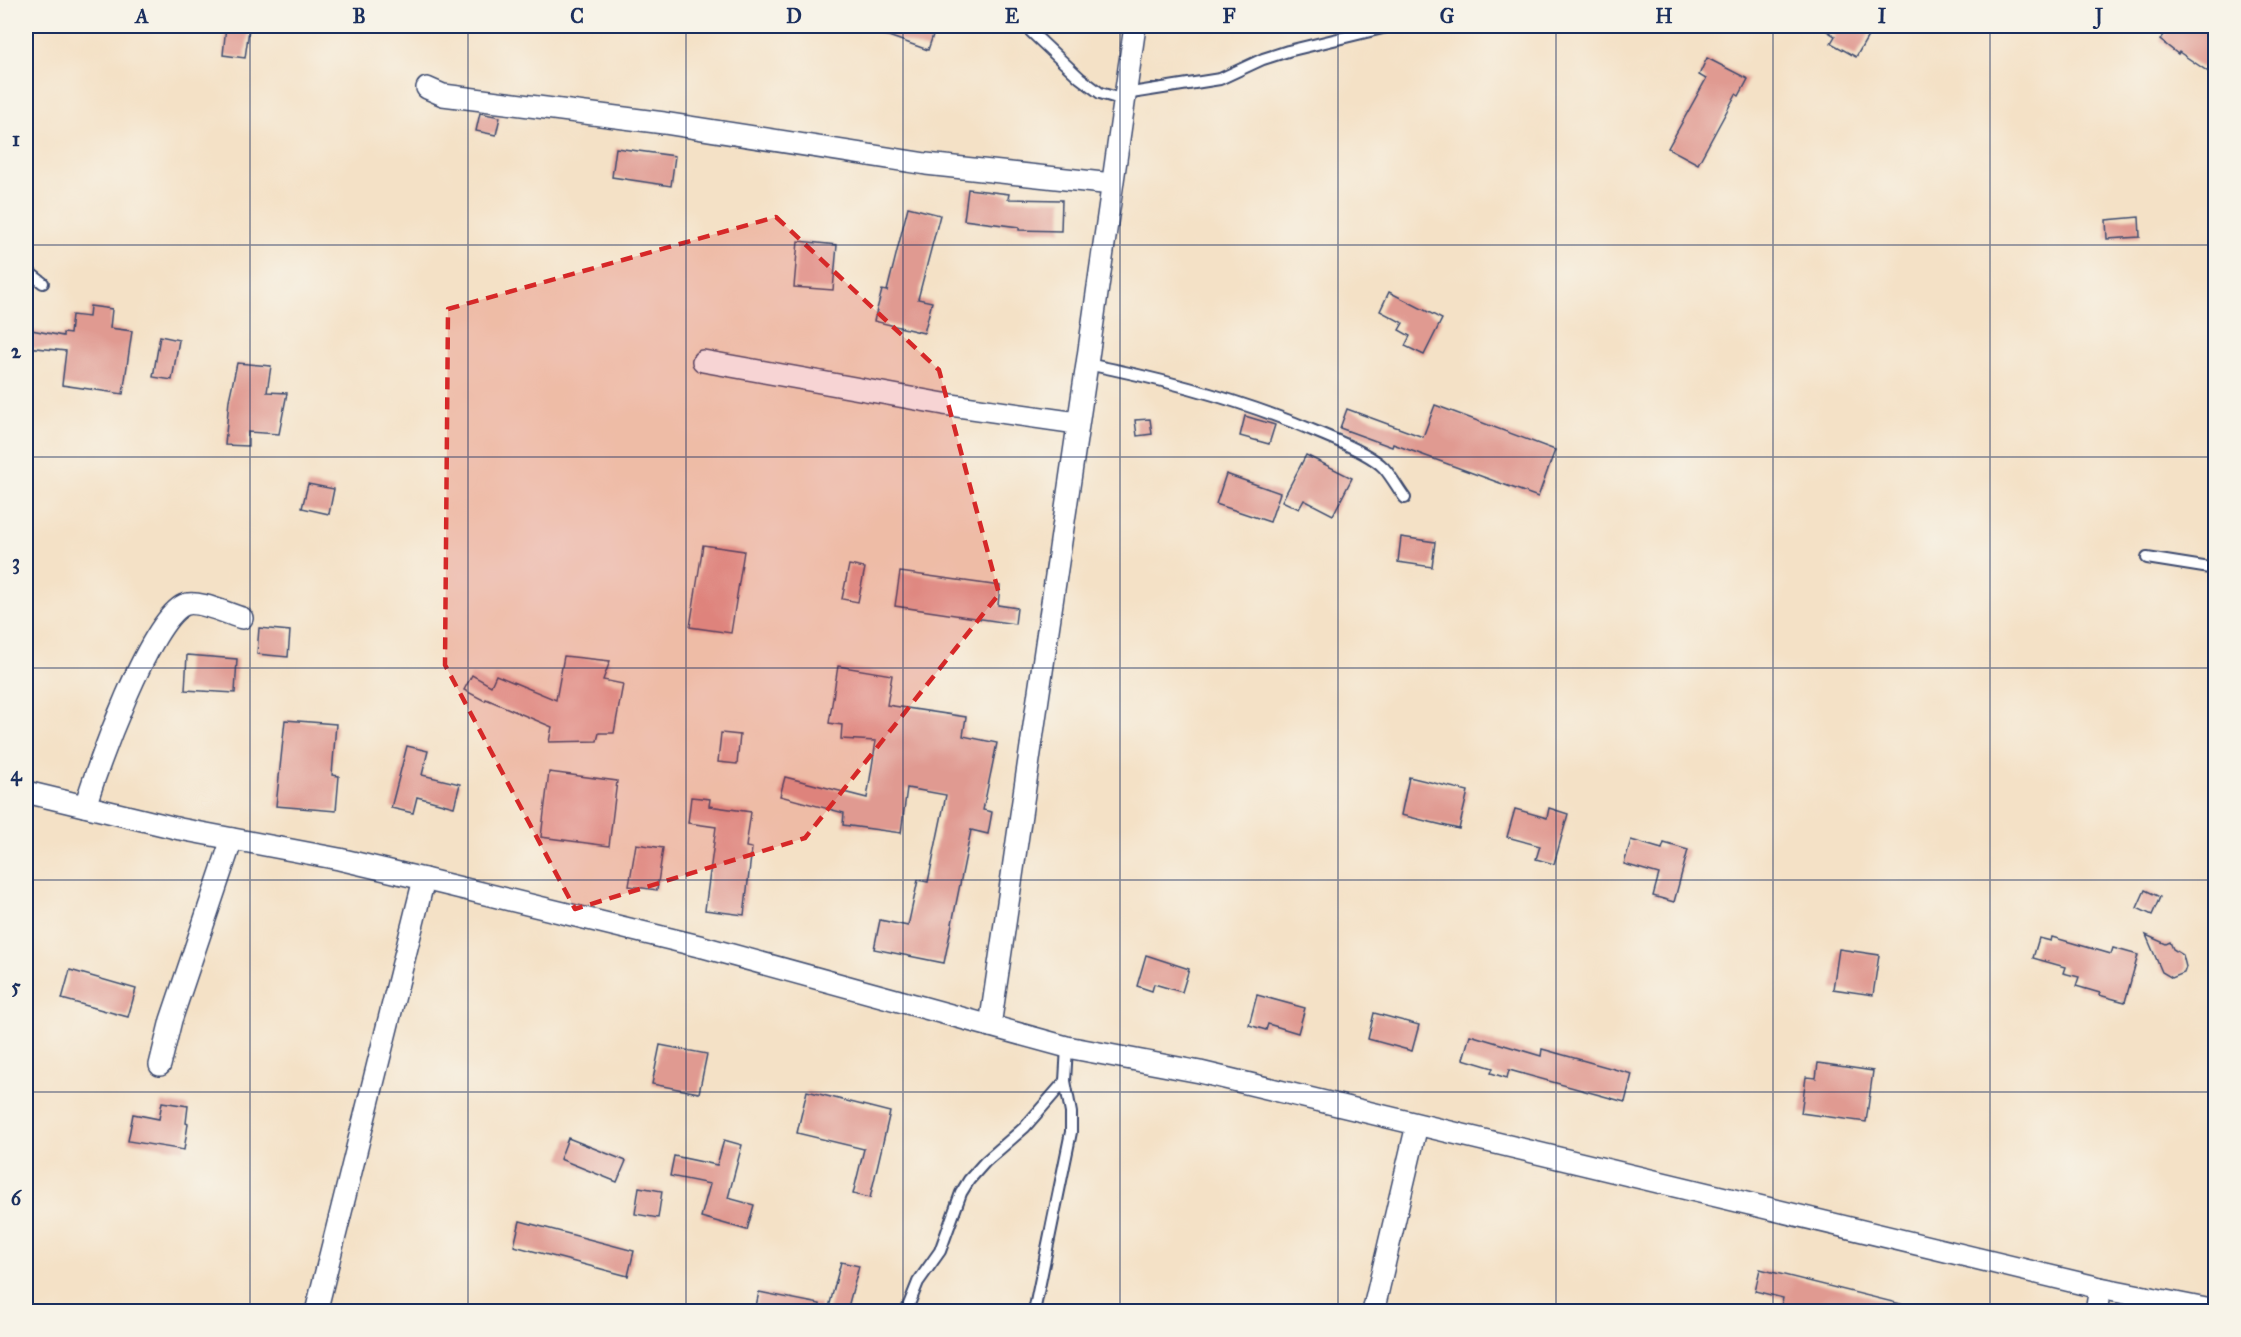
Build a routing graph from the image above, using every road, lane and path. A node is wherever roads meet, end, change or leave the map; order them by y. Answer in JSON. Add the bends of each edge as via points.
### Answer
{"nodes":[{"id":1,"x":1025,"y":26,"type":"edge"},
{"id":2,"x":1135,"y":26,"type":"edge"},
{"id":3,"x":1391,"y":26,"type":"edge"},
{"id":4,"x":427,"y":88,"type":"dead end"},
{"id":5,"x":1125,"y":97,"type":"junction"},
{"id":6,"x":1112,"y":184,"type":"junction"},
{"id":7,"x":26,"y":270,"type":"edge"},
{"id":8,"x":44,"y":283,"type":"dead end"},
{"id":9,"x":703,"y":361,"type":"dead end"},
{"id":10,"x":1087,"y":364,"type":"junction"},
{"id":11,"x":1077,"y":423,"type":"junction"},
{"id":12,"x":1405,"y":498,"type":"dead end"},
{"id":13,"x":2147,"y":558,"type":"dead end"},
{"id":14,"x":2216,"y":569,"type":"edge"},
{"id":15,"x":242,"y":618,"type":"dead end"},
{"id":16,"x":26,"y":792,"type":"edge"},
{"id":17,"x":85,"y":806,"type":"junction"},
{"id":18,"x":232,"y":839,"type":"junction"},
{"id":19,"x":424,"y":879,"type":"junction"},
{"id":20,"x":990,"y":1026,"type":"junction"},
{"id":21,"x":1067,"y":1047,"type":"junction"},
{"id":22,"x":160,"y":1065,"type":"dead end"},
{"id":23,"x":1065,"y":1081,"type":"junction"},
{"id":24,"x":1417,"y":1125,"type":"junction"},
{"id":25,"x":2100,"y":1288,"type":"junction"},
{"id":26,"x":316,"y":1311,"type":"edge"},
{"id":27,"x":906,"y":1311,"type":"edge"},
{"id":28,"x":1034,"y":1311,"type":"edge"},
{"id":29,"x":1373,"y":1311,"type":"edge"},
{"id":30,"x":2096,"y":1311,"type":"edge"},
{"id":31,"x":2216,"y":1311,"type":"edge"}],
"edges":[{"from":1,"to":5,"type":"lane","via":[[1100,93]]},
{"from":2,"to":5,"type":"street"},
{"from":3,"to":5,"type":"lane","via":[[1287,51],[1220,79]]},
{"from":4,"to":6,"type":"street","via":[[442,95],[664,123],[926,164]]},
{"from":5,"to":6,"type":"street"},
{"from":6,"to":10,"type":"street"},
{"from":7,"to":8,"type":"lane"},
{"from":9,"to":11,"type":"street","via":[[944,404]]},
{"from":10,"to":11,"type":"street"},
{"from":10,"to":12,"type":"lane","via":[[1227,399],[1349,445],[1383,467]]},
{"from":11,"to":20,"type":"street"},
{"from":13,"to":14,"type":"lane"},
{"from":15,"to":17,"type":"street","via":[[195,603],[173,612],[134,681]]},
{"from":16,"to":17,"type":"street"},
{"from":17,"to":18,"type":"street"},
{"from":18,"to":19,"type":"street"},
{"from":18,"to":22,"type":"street","via":[[171,1020]]},
{"from":19,"to":20,"type":"street","via":[[703,946]]},
{"from":19,"to":26,"type":"street"},
{"from":20,"to":21,"type":"street"},
{"from":21,"to":23,"type":"lane"},
{"from":21,"to":24,"type":"street","via":[[1200,1072]]},
{"from":23,"to":27,"type":"lane","via":[[1025,1127],[969,1180],[940,1251],[918,1282]]},
{"from":23,"to":28,"type":"lane","via":[[1071,1132]]},
{"from":24,"to":25,"type":"street"},
{"from":24,"to":29,"type":"street"},
{"from":25,"to":30,"type":"street"},
{"from":25,"to":31,"type":"street"}]}
